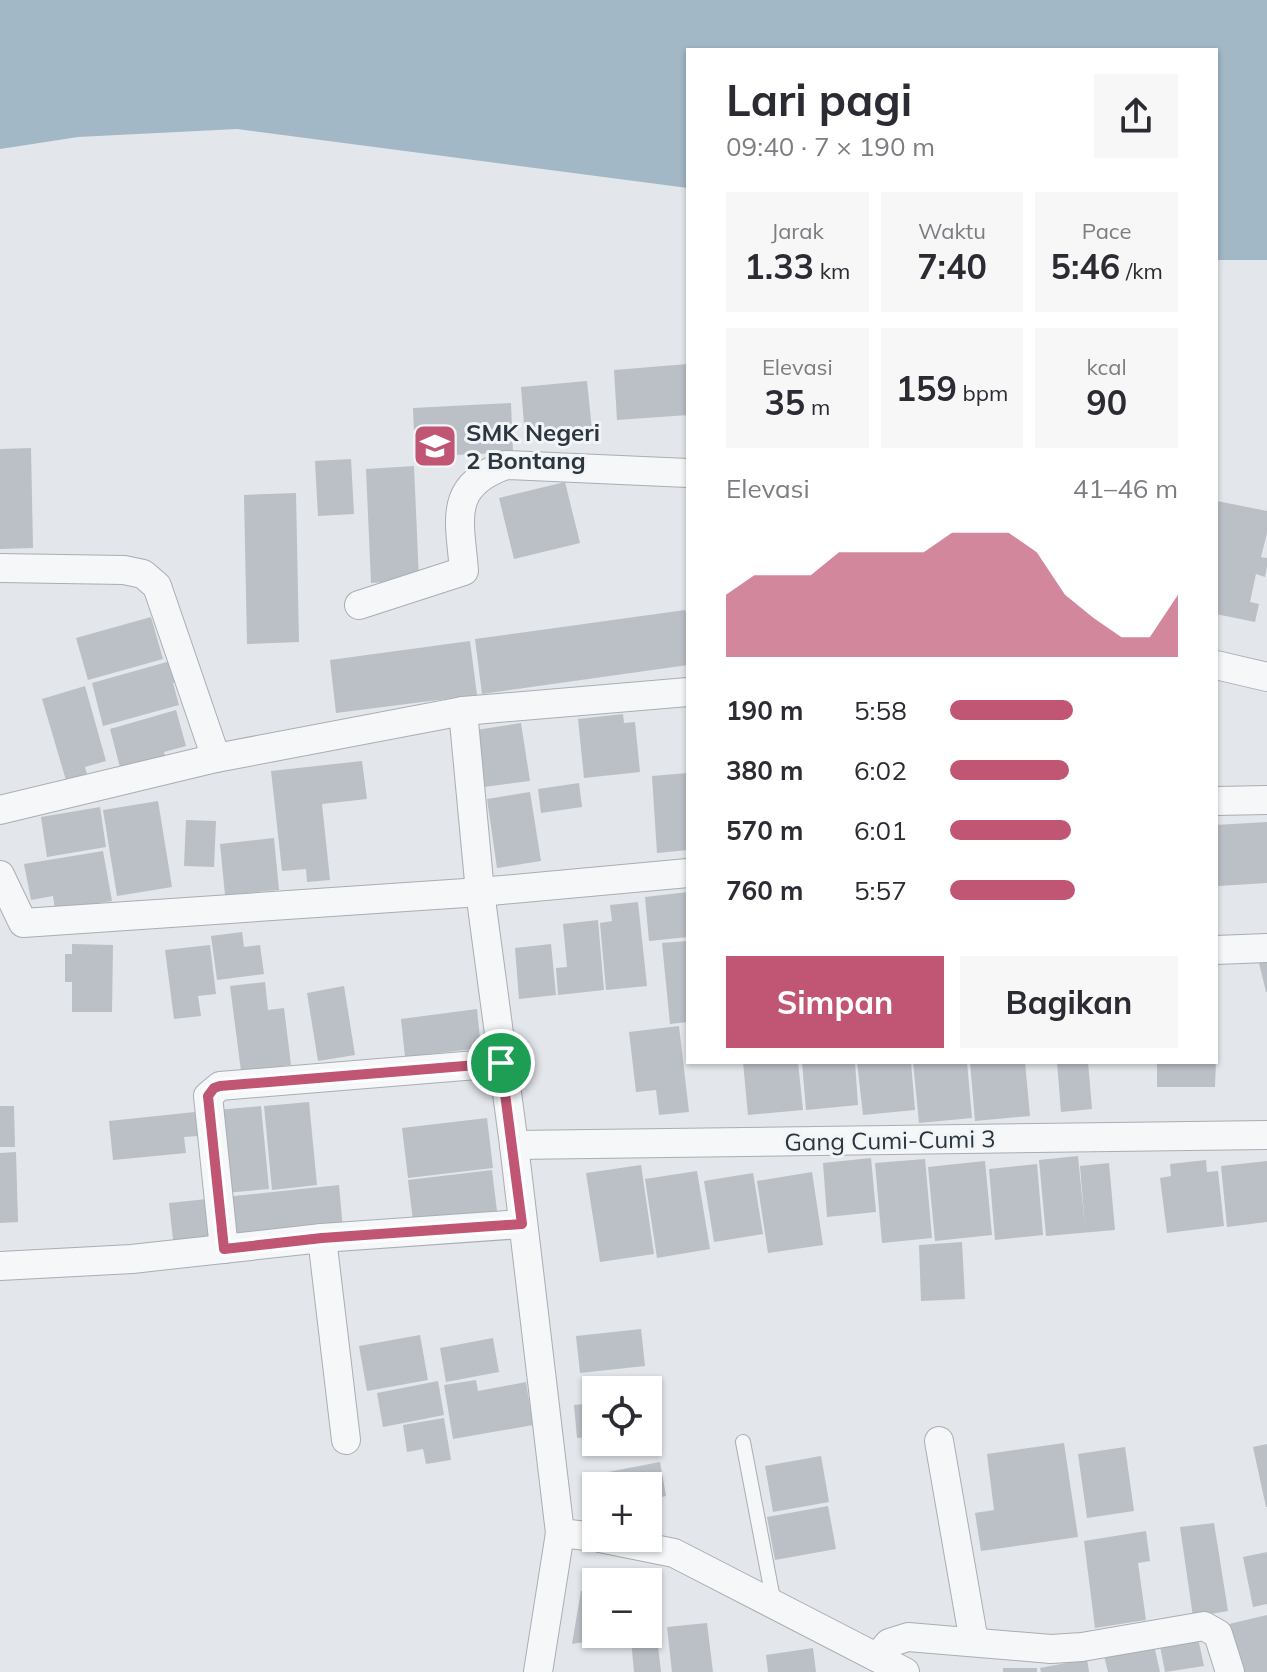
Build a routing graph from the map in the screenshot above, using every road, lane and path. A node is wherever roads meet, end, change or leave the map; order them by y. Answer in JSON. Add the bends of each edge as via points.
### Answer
{"nodes":[{"id":1,"x":686,"y":473,"type":"edge"},
{"id":2,"x":0,"y":568,"type":"edge"},
{"id":3,"x":359,"y":605,"type":"dead end"},
{"id":4,"x":1218,"y":665,"type":"edge"},
{"id":5,"x":1267,"y":677,"type":"edge"},
{"id":6,"x":686,"y":692,"type":"edge"},
{"id":7,"x":463,"y":711,"type":"junction"},
{"id":8,"x":216,"y":758,"type":"junction"},
{"id":9,"x":1267,"y":800,"type":"edge"},
{"id":10,"x":1218,"y":801,"type":"edge"},
{"id":11,"x":0,"y":810,"type":"edge"},
{"id":12,"x":686,"y":873,"type":"edge"},
{"id":13,"x":0,"y":875,"type":"edge"},
{"id":14,"x":480,"y":892,"type":"junction"},
{"id":15,"x":11,"y":924,"type":"edge"},
{"id":16,"x":1267,"y":948,"type":"edge"},
{"id":17,"x":1218,"y":950,"type":"edge"},
{"id":18,"x":501,"y":1063,"type":"junction"},
{"id":19,"x":1267,"y":1135,"type":"edge"},
{"id":20,"x":514,"y":1145,"type":"junction"},
{"id":21,"x":522,"y":1224,"type":"junction"},
{"id":22,"x":322,"y":1238,"type":"junction"},
{"id":23,"x":224,"y":1249,"type":"junction"},
{"id":24,"x":0,"y":1266,"type":"edge"},
{"id":25,"x":346,"y":1440,"type":"dead end"},
{"id":26,"x":939,"y":1441,"type":"dead end"},
{"id":27,"x":743,"y":1442,"type":"dead end"},
{"id":28,"x":560,"y":1533,"type":"junction"},
{"id":29,"x":582,"y":1536,"type":"edge"},
{"id":30,"x":662,"y":1551,"type":"edge"},
{"id":31,"x":774,"y":1604,"type":"junction"},
{"id":32,"x":974,"y":1642,"type":"junction"},
{"id":33,"x":896,"y":1668,"type":"edge"},
{"id":34,"x":538,"y":1672,"type":"edge"},
{"id":35,"x":1230,"y":1672,"type":"edge"}],
"edges":[{"from":1,"to":3,"type":"street","via":[[506,465],[484,473],[471,484],[460,515],[464,571]]},
{"from":2,"to":8,"type":"street","via":[[124,570],[143,574],[157,586]]},
{"from":4,"to":5,"type":"street"},
{"from":6,"to":7,"type":"street"},
{"from":7,"to":8,"type":"street"},
{"from":7,"to":14,"type":"street"},
{"from":8,"to":11,"type":"street"},
{"from":9,"to":10,"type":"street"},
{"from":12,"to":14,"type":"street"},
{"from":13,"to":15,"type":"street"},
{"from":14,"to":15,"type":"street"},
{"from":14,"to":18,"type":"street"},
{"from":16,"to":17,"type":"street"},
{"from":18,"to":20,"type":"street"},
{"from":18,"to":23,"type":"street","via":[[214,1088],[208,1096]]},
{"from":19,"to":20,"type":"street","name":"Gang Cumi-Cumi 3"},
{"from":20,"to":21,"type":"street"},
{"from":21,"to":22,"type":"street"},
{"from":21,"to":28,"type":"street"},
{"from":22,"to":23,"type":"street"},
{"from":22,"to":25,"type":"street"},
{"from":23,"to":24,"type":"street"},
{"from":26,"to":32,"type":"street"},
{"from":27,"to":31,"type":"lane"},
{"from":28,"to":29,"type":"street"},
{"from":28,"to":34,"type":"street"},
{"from":30,"to":31,"type":"street"},
{"from":31,"to":33,"type":"street"},
{"from":32,"to":33,"type":"street","via":[[908,1637],[889,1643]]},
{"from":32,"to":35,"type":"street","via":[[1082,1647],[1204,1626],[1218,1634]]}]}
